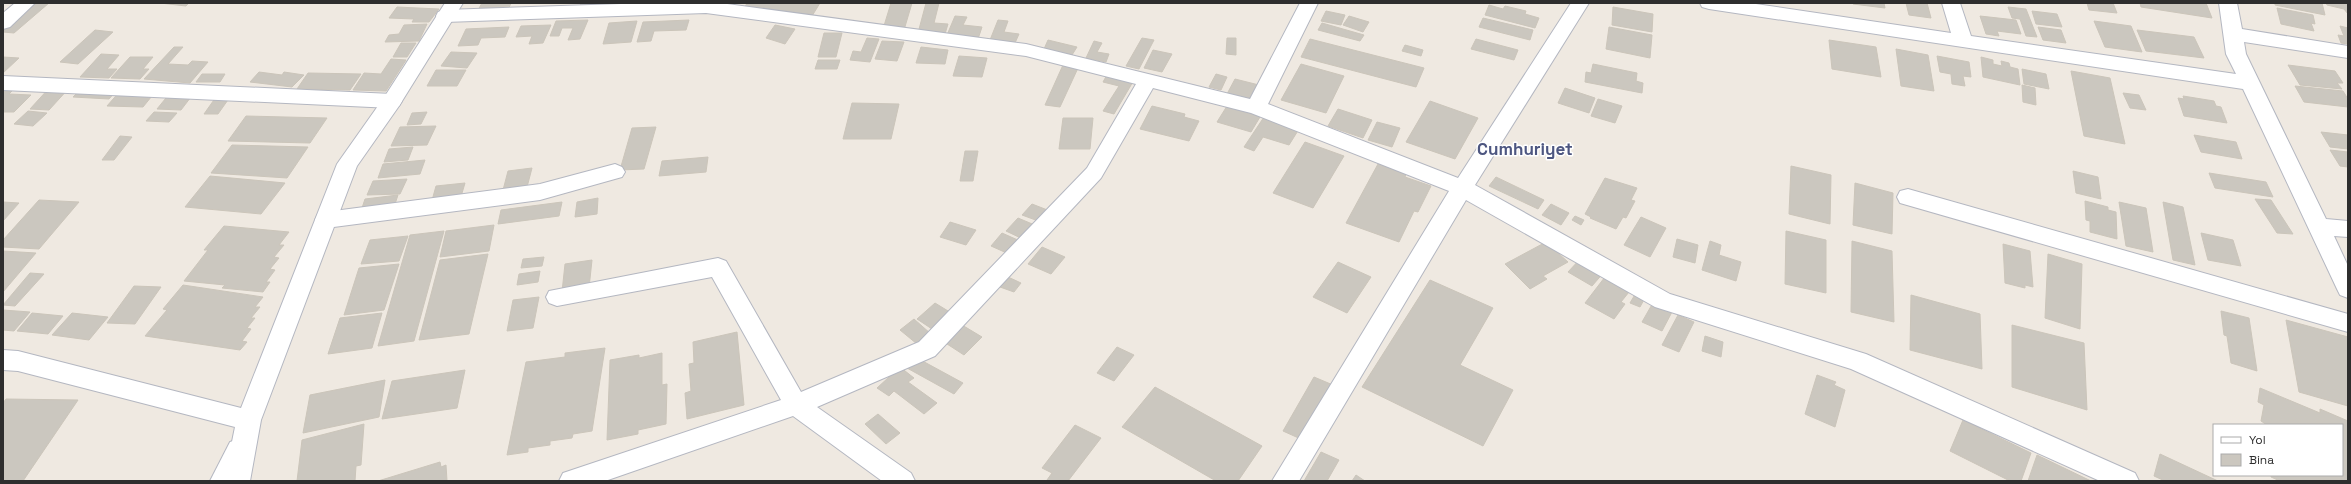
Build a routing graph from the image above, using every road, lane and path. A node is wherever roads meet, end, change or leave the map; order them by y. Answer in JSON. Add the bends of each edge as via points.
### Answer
{"nodes":[{"id":1,"x":26,"y":3,"type":"edge"},
{"id":2,"x":1309,"y":3,"type":"edge"},
{"id":3,"x":1580,"y":3,"type":"edge"},
{"id":4,"x":1709,"y":3,"type":"edge"},
{"id":5,"x":1951,"y":3,"type":"edge"},
{"id":6,"x":2228,"y":3,"type":"edge"},
{"id":7,"x":1731,"y":5,"type":"edge"},
{"id":8,"x":450,"y":10,"type":"edge"},
{"id":9,"x":3,"y":23,"type":"edge"},
{"id":10,"x":2233,"y":34,"type":"junction"},
{"id":11,"x":1963,"y":40,"type":"junction"},
{"id":12,"x":2348,"y":52,"type":"edge"},
{"id":13,"x":1148,"y":80,"type":"junction"},
{"id":14,"x":3,"y":83,"type":"edge"},
{"id":15,"x":2250,"y":83,"type":"junction"},
{"id":16,"x":392,"y":101,"type":"junction"},
{"id":17,"x":1256,"y":107,"type":"junction"},
{"id":18,"x":615,"y":172,"type":"dead end"},
{"id":19,"x":1462,"y":188,"type":"junction"},
{"id":20,"x":1908,"y":197,"type":"dead end"},
{"id":21,"x":326,"y":220,"type":"junction"},
{"id":22,"x":2319,"y":227,"type":"junction"},
{"id":23,"x":2348,"y":229,"type":"edge"},
{"id":24,"x":2348,"y":289,"type":"edge"},
{"id":25,"x":557,"y":297,"type":"dead end"},
{"id":26,"x":2348,"y":323,"type":"edge"},
{"id":27,"x":3,"y":360,"type":"edge"},
{"id":28,"x":796,"y":405,"type":"junction"},
{"id":29,"x":248,"y":428,"type":"junction"},
{"id":30,"x":223,"y":481,"type":"edge"},
{"id":31,"x":237,"y":481,"type":"edge"},
{"id":32,"x":572,"y":481,"type":"edge"},
{"id":33,"x":902,"y":481,"type":"edge"},
{"id":34,"x":1285,"y":481,"type":"edge"},
{"id":35,"x":2126,"y":481,"type":"edge"}],
"edges":[{"from":1,"to":9,"type":"street"},
{"from":2,"to":17,"type":"street"},
{"from":3,"to":19,"type":"street"},
{"from":4,"to":7,"type":"street"},
{"from":5,"to":11,"type":"street"},
{"from":6,"to":10,"type":"street"},
{"from":7,"to":11,"type":"street"},
{"from":8,"to":13,"type":"street","via":[[706,7],[1026,50]]},
{"from":8,"to":16,"type":"street"},
{"from":10,"to":12,"type":"street"},
{"from":10,"to":15,"type":"street","via":[[2236,54]]},
{"from":11,"to":15,"type":"street"},
{"from":13,"to":17,"type":"street"},
{"from":13,"to":28,"type":"street","via":[[1094,173],[927,349]]},
{"from":14,"to":16,"type":"street"},
{"from":15,"to":22,"type":"street"},
{"from":16,"to":21,"type":"street","via":[[347,164]]},
{"from":17,"to":19,"type":"street"},
{"from":18,"to":21,"type":"street","via":[[540,192]]},
{"from":19,"to":34,"type":"street"},
{"from":19,"to":35,"type":"street","via":[[1663,301],[1858,362]]},
{"from":20,"to":26,"type":"street"},
{"from":21,"to":29,"type":"street"},
{"from":22,"to":23,"type":"street"},
{"from":22,"to":24,"type":"street"},
{"from":25,"to":28,"type":"street","via":[[718,267]]},
{"from":27,"to":29,"type":"street","via":[[18,361]]},
{"from":28,"to":32,"type":"street"},
{"from":28,"to":33,"type":"street"},
{"from":29,"to":30,"type":"street"},
{"from":29,"to":31,"type":"street"}]}
